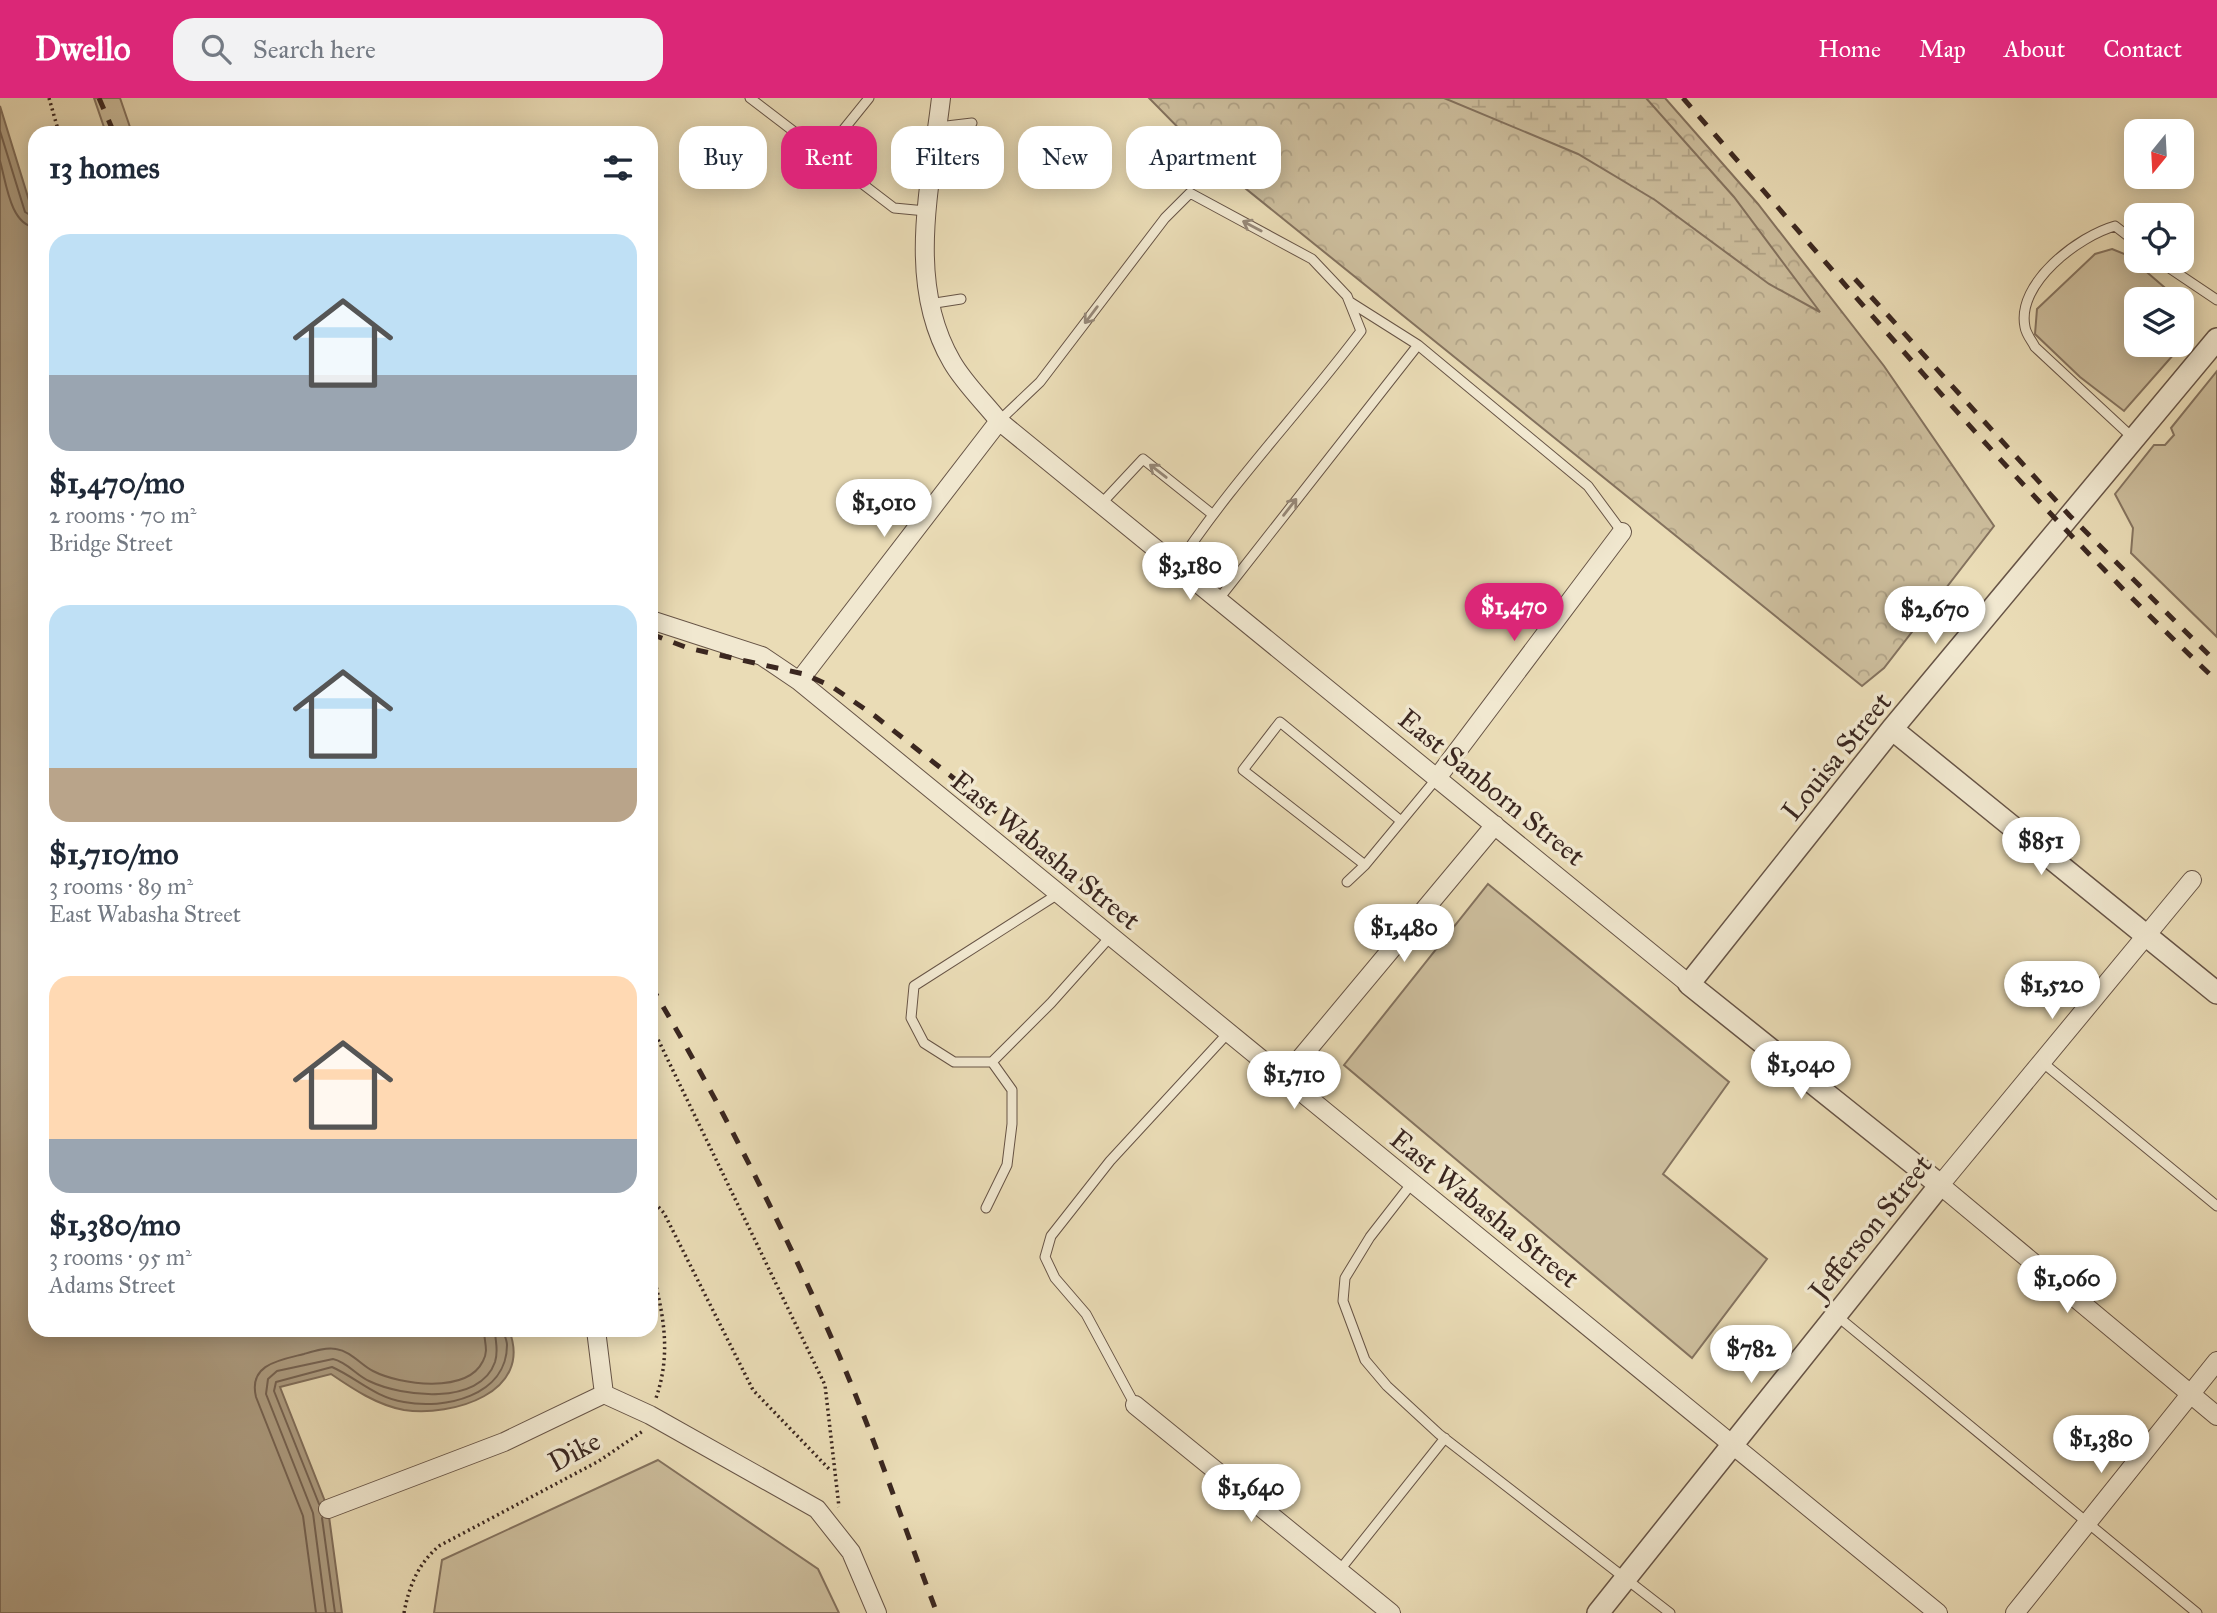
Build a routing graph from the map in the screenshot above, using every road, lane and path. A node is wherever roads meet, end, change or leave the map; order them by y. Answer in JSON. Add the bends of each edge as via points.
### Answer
{"nodes":[{"id":1,"x":49,"y":98,"type":"edge"},
{"id":2,"x":750,"y":98,"type":"edge"},
{"id":3,"x":869,"y":98,"type":"edge"},
{"id":4,"x":941,"y":98,"type":"edge"},
{"id":5,"x":972,"y":123,"type":"dead end"},
{"id":6,"x":57,"y":126,"type":"edge"},
{"id":7,"x":786,"y":126,"type":"edge"},
{"id":8,"x":846,"y":126,"type":"edge"},
{"id":9,"x":938,"y":126,"type":"edge"},
{"id":10,"x":946,"y":126,"type":"edge"},
{"id":11,"x":869,"y":189,"type":"edge"},
{"id":12,"x":929,"y":189,"type":"edge"},
{"id":13,"x":926,"y":211,"type":"junction"},
{"id":14,"x":2124,"y":233,"type":"edge"},
{"id":15,"x":2177,"y":273,"type":"edge"},
{"id":16,"x":961,"y":299,"type":"dead end"},
{"id":17,"x":2217,"y":300,"type":"edge"},
{"id":18,"x":1349,"y":302,"type":"junction"},
{"id":19,"x":927,"y":305,"type":"junction"},
{"id":20,"x":2217,"y":339,"type":"edge"},
{"id":21,"x":1418,"y":345,"type":"junction"},
{"id":22,"x":999,"y":421,"type":"junction"},
{"id":23,"x":2134,"y":439,"type":"junction"},
{"id":24,"x":1101,"y":504,"type":"junction"},
{"id":25,"x":1212,"y":514,"type":"junction"},
{"id":26,"x":1622,"y":532,"type":"joint"},
{"id":27,"x":1177,"y":566,"type":"junction"},
{"id":28,"x":1218,"y":600,"type":"junction"},
{"id":29,"x":658,"y":622,"type":"edge"},
{"id":30,"x":799,"y":681,"type":"junction"},
{"id":31,"x":1892,"y":729,"type":"junction"},
{"id":32,"x":1437,"y":778,"type":"junction"},
{"id":33,"x":1401,"y":821,"type":"junction"},
{"id":34,"x":1494,"y":825,"type":"junction"},
{"id":35,"x":1365,"y":865,"type":"junction"},
{"id":36,"x":2192,"y":880,"type":"dead end"},
{"id":37,"x":1347,"y":882,"type":"dead end"},
{"id":38,"x":1058,"y":894,"type":"junction"},
{"id":39,"x":2147,"y":936,"type":"junction"},
{"id":40,"x":1110,"y":937,"type":"junction"},
{"id":41,"x":1689,"y":984,"type":"junction"},
{"id":42,"x":2217,"y":993,"type":"edge"},
{"id":43,"x":1228,"y":1033,"type":"junction"},
{"id":44,"x":658,"y":1039,"type":"edge"},
{"id":45,"x":992,"y":1062,"type":"junction"},
{"id":46,"x":2042,"y":1062,"type":"junction"},
{"id":47,"x":1284,"y":1078,"type":"junction"},
{"id":48,"x":1412,"y":1183,"type":"junction"},
{"id":49,"x":1940,"y":1185,"type":"junction"},
{"id":50,"x":2217,"y":1206,"type":"edge"},
{"id":51,"x":658,"y":1207,"type":"edge"},
{"id":52,"x":986,"y":1208,"type":"dead end"},
{"id":53,"x":658,"y":1293,"type":"edge"},
{"id":54,"x":1835,"y":1314,"type":"junction"},
{"id":55,"x":597,"y":1337,"type":"edge"},
{"id":56,"x":2217,"y":1362,"type":"edge"},
{"id":57,"x":2192,"y":1393,"type":"junction"},
{"id":58,"x":604,"y":1394,"type":"junction"},
{"id":59,"x":1135,"y":1405,"type":"joint"},
{"id":60,"x":650,"y":1415,"type":"junction"},
{"id":61,"x":2217,"y":1416,"type":"edge"},
{"id":62,"x":1445,"y":1438,"type":"junction"},
{"id":63,"x":1732,"y":1443,"type":"junction"},
{"id":64,"x":832,"y":1472,"type":"junction"},
{"id":65,"x":328,"y":1509,"type":"dead end"},
{"id":66,"x":2087,"y":1524,"type":"junction"},
{"id":67,"x":846,"y":1547,"type":"junction"},
{"id":68,"x":1339,"y":1571,"type":"junction"},
{"id":69,"x":1626,"y":1577,"type":"junction"},
{"id":70,"x":404,"y":1613,"type":"edge"},
{"id":71,"x":877,"y":1613,"type":"edge"},
{"id":72,"x":1391,"y":1613,"type":"edge"},
{"id":73,"x":1598,"y":1613,"type":"edge"},
{"id":74,"x":1670,"y":1613,"type":"edge"},
{"id":75,"x":1938,"y":1613,"type":"edge"},
{"id":76,"x":2015,"y":1613,"type":"edge"},
{"id":77,"x":2197,"y":1613,"type":"edge"}],
"edges":[{"from":1,"to":6,"type":"path"},
{"from":2,"to":7,"type":"lane"},
{"from":3,"to":8,"type":"lane"},
{"from":4,"to":9,"type":"street","name":"East Sanborn Street"},
{"from":5,"to":10,"type":"lane"},
{"from":11,"to":13,"type":"lane","via":[[894,208]]},
{"from":12,"to":13,"type":"street","name":"East Sanborn Street"},
{"from":13,"to":19,"type":"street","name":"East Sanborn Street"},
{"from":14,"to":23,"type":"lane","via":[[2115,226],[2093,232],[2056,260],[2027,300],[2025,328],[2035,347]]},
{"from":15,"to":17,"type":"lane"},
{"from":16,"to":19,"type":"lane"},
{"from":18,"to":21,"type":"lane"},
{"from":18,"to":22,"type":"lane","one_way":true,"via":[[1312,259],[1190,193],[1165,218],[1040,382]]},
{"from":18,"to":25,"type":"lane","via":[[1361,331]]},
{"from":19,"to":22,"type":"street","name":"East Sanborn Street","via":[[952,363]]},
{"from":20,"to":23,"type":"street","name":"Louisa Street"},
{"from":21,"to":26,"type":"lane","via":[[1588,486]]},
{"from":28,"to":21,"type":"lane","one_way":true},
{"from":22,"to":24,"type":"street","name":"East Sanborn Street"},
{"from":22,"to":30,"type":"street"},
{"from":23,"to":31,"type":"street","name":"Louisa Street"},
{"from":25,"to":24,"type":"lane","one_way":true,"via":[[1143,460]]},
{"from":24,"to":27,"type":"street","name":"East Sanborn Street"},
{"from":25,"to":27,"type":"lane"},
{"from":26,"to":32,"type":"street"},
{"from":27,"to":28,"type":"street","name":"East Sanborn Street"},
{"from":28,"to":32,"type":"street","name":"East Sanborn Street"},
{"from":29,"to":30,"type":"street","name":"East Wabasha Street","via":[[762,656]]},
{"from":30,"to":38,"type":"street","name":"East Wabasha Street"},
{"from":31,"to":39,"type":"street"},
{"from":31,"to":41,"type":"street","name":"Louisa Street"},
{"from":32,"to":33,"type":"lane"},
{"from":32,"to":34,"type":"street","name":"East Sanborn Street"},
{"from":33,"to":35,"type":"lane"},
{"from":33,"to":35,"type":"lane","via":[[1280,722],[1243,770]]},
{"from":34,"to":41,"type":"street","name":"East Sanborn Street"},
{"from":34,"to":47,"type":"street"},
{"from":35,"to":37,"type":"lane"},
{"from":36,"to":39,"type":"street","name":"Jefferson Street"},
{"from":38,"to":40,"type":"street","name":"East Wabasha Street"},
{"from":38,"to":45,"type":"lane","via":[[914,986],[911,1018],[924,1043],[954,1062]]},
{"from":39,"to":42,"type":"street"},
{"from":39,"to":46,"type":"street","name":"Jefferson Street"},
{"from":40,"to":43,"type":"street","name":"East Wabasha Street"},
{"from":40,"to":45,"type":"lane"},
{"from":41,"to":49,"type":"street","name":"East Sanborn Street"},
{"from":43,"to":47,"type":"street","name":"East Wabasha Street"},
{"from":43,"to":59,"type":"lane","via":[[1110,1161],[1051,1236],[1045,1257],[1055,1278],[1086,1314]]},
{"from":44,"to":64,"type":"path","via":[[825,1385]]},
{"from":45,"to":52,"type":"lane","via":[[1012,1090],[1012,1124],[1007,1165]]},
{"from":46,"to":49,"type":"street","name":"Jefferson Street"},
{"from":46,"to":50,"type":"lane"},
{"from":47,"to":48,"type":"street","name":"East Wabasha Street"},
{"from":48,"to":62,"type":"lane","via":[[1345,1278],[1343,1301],[1366,1360],[1387,1386]]},
{"from":48,"to":63,"type":"street","name":"East Wabasha Street"},
{"from":49,"to":54,"type":"street","name":"Jefferson Street"},
{"from":49,"to":57,"type":"street","name":"East Sanborn Street"},
{"from":51,"to":64,"type":"path","via":[[753,1390]]},
{"from":53,"to":60,"type":"path","name":"Dike","via":[[666,1324],[665,1366]]},
{"from":54,"to":63,"type":"street","name":"Jefferson Street"},
{"from":54,"to":66,"type":"lane"},
{"from":55,"to":58,"type":"street"},
{"from":56,"to":57,"type":"street"},
{"from":57,"to":61,"type":"street","name":"East Sanborn Street"},
{"from":57,"to":66,"type":"street"},
{"from":58,"to":60,"type":"street"},
{"from":58,"to":65,"type":"street","via":[[504,1442]]},
{"from":59,"to":68,"type":"street"},
{"from":60,"to":67,"type":"street","via":[[817,1509]]},
{"from":60,"to":70,"type":"path","name":"Dike","via":[[645,1429],[633,1440],[439,1546],[424,1559]]},
{"from":62,"to":68,"type":"lane"},
{"from":62,"to":69,"type":"lane"},
{"from":63,"to":69,"type":"street","name":"Jefferson Street"},
{"from":63,"to":75,"type":"street","name":"East Wabasha Street"},
{"from":64,"to":67,"type":"path"},
{"from":66,"to":76,"type":"street"},
{"from":66,"to":77,"type":"lane"},
{"from":67,"to":71,"type":"street"},
{"from":68,"to":72,"type":"street"},
{"from":69,"to":73,"type":"street","name":"Jefferson Street"},
{"from":69,"to":74,"type":"lane"}]}
